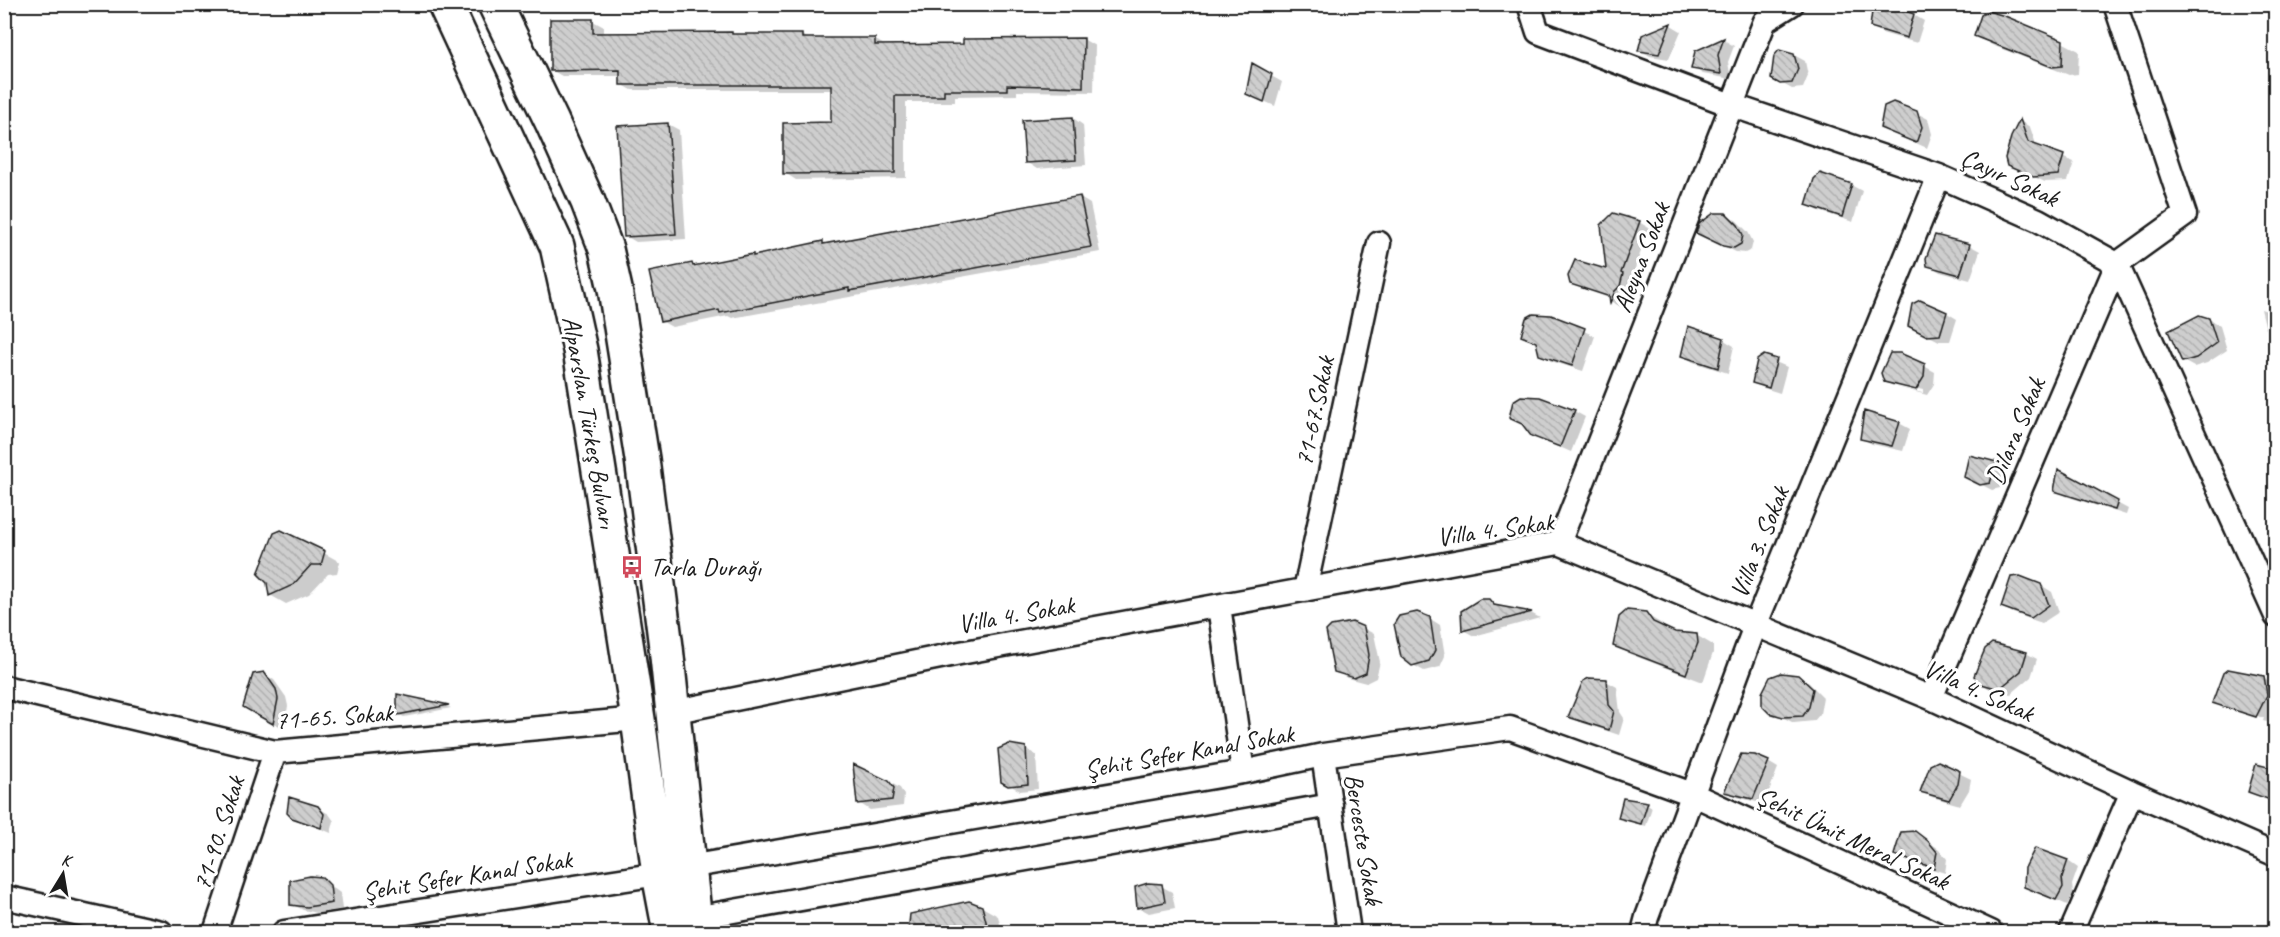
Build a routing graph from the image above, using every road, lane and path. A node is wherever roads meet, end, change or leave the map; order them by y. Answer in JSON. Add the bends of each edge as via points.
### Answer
{"nodes":[{"id":1,"x":445,"y":4,"type":"edge"},
{"id":2,"x":495,"y":4,"type":"edge"},
{"id":3,"x":1529,"y":4,"type":"edge"},
{"id":4,"x":1792,"y":4,"type":"edge"},
{"id":5,"x":2115,"y":4,"type":"edge"},
{"id":6,"x":1731,"y":105,"type":"junction"},
{"id":7,"x":1940,"y":176,"type":"junction"},
{"id":8,"x":1379,"y":243,"type":"dead end"},
{"id":9,"x":2117,"y":264,"type":"junction"},
{"id":10,"x":1559,"y":543,"type":"junction"},
{"id":11,"x":1305,"y":590,"type":"junction"},
{"id":12,"x":1219,"y":606,"type":"junction"},
{"id":13,"x":2276,"y":616,"type":"edge"},
{"id":14,"x":1755,"y":626,"type":"junction"},
{"id":15,"x":4,"y":687,"type":"edge"},
{"id":16,"x":1931,"y":698,"type":"junction"},
{"id":17,"x":672,"y":712,"type":"junction"},
{"id":18,"x":638,"y":719,"type":"junction"},
{"id":19,"x":275,"y":752,"type":"junction"},
{"id":20,"x":1323,"y":755,"type":"junction"},
{"id":21,"x":1243,"y":772,"type":"junction"},
{"id":22,"x":2132,"y":792,"type":"junction"},
{"id":23,"x":1692,"y":794,"type":"junction"},
{"id":24,"x":1331,"y":806,"type":"junction"},
{"id":25,"x":2276,"y":855,"type":"edge"},
{"id":26,"x":674,"y":870,"type":"junction"},
{"id":27,"x":4,"y":897,"type":"edge"},
{"id":28,"x":677,"y":929,"type":"edge"},
{"id":29,"x":161,"y":933,"type":"edge"},
{"id":30,"x":215,"y":933,"type":"edge"},
{"id":31,"x":284,"y":933,"type":"edge"},
{"id":32,"x":1349,"y":933,"type":"edge"},
{"id":33,"x":1643,"y":933,"type":"edge"},
{"id":34,"x":1990,"y":933,"type":"edge"},
{"id":35,"x":2071,"y":933,"type":"edge"}],
"edges":[{"from":1,"to":18,"type":"street","name":"Alparslan Türkeş Bulvarı","via":[[556,246],[580,350]]},
{"from":2,"to":17,"type":"street","name":"Alparslan Türkeş Bulvarı","via":[[557,132],[606,249],[642,459]]},
{"from":3,"to":6,"type":"street","name":"Çayır Sokak","via":[[1538,32]]},
{"from":4,"to":6,"type":"street","name":"Aleyna Sokak","via":[[1765,21]]},
{"from":5,"to":9,"type":"street","via":[[2185,215]]},
{"from":6,"to":7,"type":"street","name":"Çayır Sokak"},
{"from":6,"to":10,"type":"street","name":"Aleyna Sokak"},
{"from":7,"to":9,"type":"street","name":"Çayır Sokak","via":[[2038,220]]},
{"from":7,"to":14,"type":"street","name":"Villa 3. Sokak"},
{"from":8,"to":11,"type":"street","name":"71-67.Sokak"},
{"from":9,"to":13,"type":"street"},
{"from":9,"to":16,"type":"street","name":"Dilara Sokak"},
{"from":10,"to":11,"type":"street","name":"Villa 4. Sokak"},
{"from":10,"to":14,"type":"street","name":"Villa 4. Sokak"},
{"from":11,"to":12,"type":"street","name":"Villa 4. Sokak"},
{"from":12,"to":17,"type":"street","name":"Villa 4. Sokak","via":[[960,653]]},
{"from":12,"to":21,"type":"street"},
{"from":14,"to":16,"type":"street","name":"Villa 4. Sokak"},
{"from":14,"to":23,"type":"street","name":"Villa 3. Sokak"},
{"from":15,"to":19,"type":"street","name":"71-65. Sokak"},
{"from":16,"to":22,"type":"street","name":"Villa 4. Sokak"},
{"from":17,"to":26,"type":"street","name":"Alparslan Türkeş Bulvarı"},
{"from":18,"to":19,"type":"street","name":"71-65. Sokak"},
{"from":18,"to":26,"type":"street","name":"Alparslan Türkeş Bulvarı"},
{"from":19,"to":30,"type":"street","name":"71-90. Sokak"},
{"from":20,"to":21,"type":"street","name":"Şehit Sefer Kanal Sokak"},
{"from":20,"to":23,"type":"street","name":"Şehit Sefer Kanal Sokak","via":[[1510,728]]},
{"from":20,"to":24,"type":"street","name":"Berceste Sokak"},
{"from":21,"to":26,"type":"street","name":"Şehit Sefer Kanal Sokak"},
{"from":22,"to":25,"type":"street","name":"Villa 4. Sokak"},
{"from":22,"to":35,"type":"street"},
{"from":23,"to":33,"type":"street","name":"Villa 3. Sokak"},
{"from":23,"to":34,"type":"street","name":"Şehit Ümit Meral Sokak"},
{"from":24,"to":28,"type":"street"},
{"from":24,"to":32,"type":"street","name":"Berceste Sokak"},
{"from":26,"to":28,"type":"street","name":"Alparslan Türkeş Bulvarı"},
{"from":26,"to":31,"type":"street","name":"Şehit Sefer Kanal Sokak"},
{"from":27,"to":29,"type":"street"}]}
